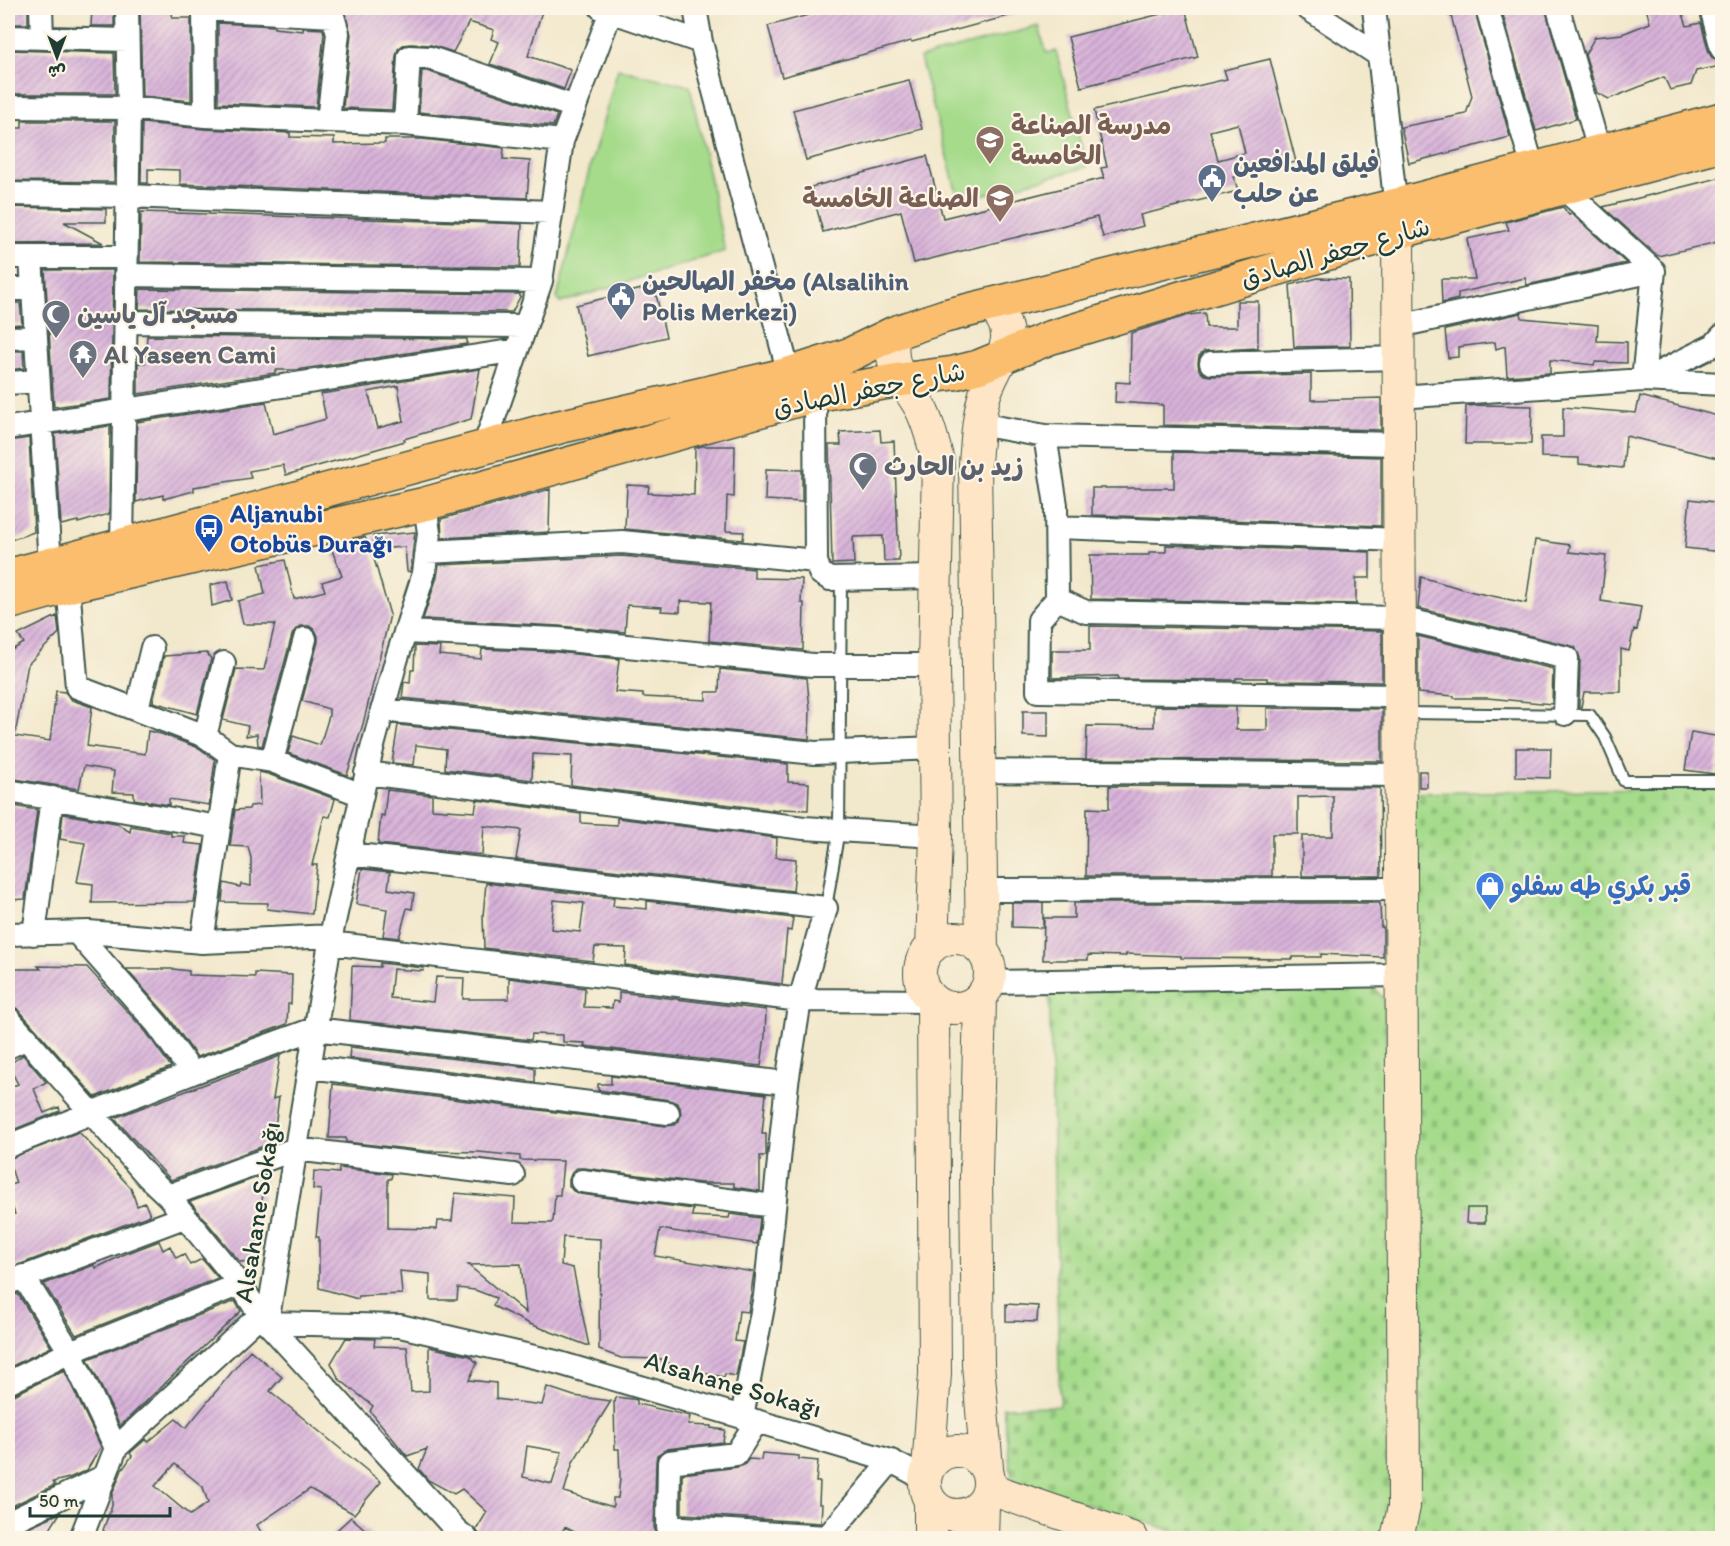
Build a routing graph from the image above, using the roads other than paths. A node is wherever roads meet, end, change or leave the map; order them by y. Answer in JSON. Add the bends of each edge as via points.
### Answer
{"nodes":[{"id":1,"x":41,"y":8,"type":"edge"},
{"id":2,"x":127,"y":8,"type":"edge"},
{"id":3,"x":204,"y":8,"type":"edge"},
{"id":4,"x":695,"y":8,"type":"edge"},
{"id":5,"x":1307,"y":8,"type":"edge"},
{"id":6,"x":1374,"y":8,"type":"edge"},
{"id":7,"x":1487,"y":8,"type":"edge"},
{"id":8,"x":1558,"y":8,"type":"edge"},
{"id":9,"x":1711,"y":8,"type":"edge"},
{"id":10,"x":606,"y":9,"type":"edge"},
{"id":11,"x":8,"y":37,"type":"edge"},
{"id":12,"x":42,"y":37,"type":"junction"},
{"id":13,"x":128,"y":40,"type":"junction"},
{"id":14,"x":701,"y":42,"type":"junction"},
{"id":15,"x":1722,"y":49,"type":"edge"},
{"id":16,"x":1380,"y":56,"type":"junction"},
{"id":17,"x":575,"y":107,"type":"junction"},
{"id":18,"x":8,"y":108,"type":"edge"},
{"id":19,"x":129,"y":108,"type":"junction"},
{"id":20,"x":206,"y":116,"type":"junction"},
{"id":21,"x":1722,"y":118,"type":"edge"},
{"id":22,"x":328,"y":121,"type":"junction"},
{"id":23,"x":405,"y":124,"type":"junction"},
{"id":24,"x":562,"y":141,"type":"junction"},
{"id":25,"x":1722,"y":145,"type":"edge"},
{"id":26,"x":1599,"y":150,"type":"junction"},
{"id":27,"x":1533,"y":169,"type":"junction"},
{"id":28,"x":1563,"y":188,"type":"junction"},
{"id":29,"x":8,"y":194,"type":"edge"},
{"id":30,"x":127,"y":196,"type":"junction"},
{"id":31,"x":551,"y":212,"type":"junction"},
{"id":32,"x":1398,"y":219,"type":"junction"},
{"id":33,"x":8,"y":257,"type":"edge"},
{"id":34,"x":31,"y":257,"type":"junction"},
{"id":35,"x":126,"y":266,"type":"junction"},
{"id":36,"x":1654,"y":271,"type":"junction"},
{"id":37,"x":541,"y":282,"type":"junction"},
{"id":38,"x":8,"y":289,"type":"edge"},
{"id":39,"x":33,"y":289,"type":"junction"},
{"id":40,"x":992,"y":306,"type":"junction"},
{"id":41,"x":125,"y":322,"type":"junction"},
{"id":42,"x":525,"y":326,"type":"junction"},
{"id":43,"x":1399,"y":326,"type":"junction"},
{"id":44,"x":894,"y":333,"type":"junction"},
{"id":45,"x":1722,"y":336,"type":"edge"},
{"id":46,"x":36,"y":337,"type":"junction"},
{"id":47,"x":8,"y":338,"type":"edge"},
{"id":48,"x":517,"y":350,"type":"junction"},
{"id":49,"x":1002,"y":358,"type":"junction"},
{"id":50,"x":1399,"y":358,"type":"junction"},
{"id":51,"x":1211,"y":363,"type":"dead end"},
{"id":52,"x":789,"y":374,"type":"junction"},
{"id":53,"x":900,"y":380,"type":"junction"},
{"id":54,"x":1642,"y":380,"type":"junction"},
{"id":55,"x":38,"y":381,"type":"junction"},
{"id":56,"x":8,"y":383,"type":"edge"},
{"id":57,"x":1722,"y":384,"type":"edge"},
{"id":58,"x":815,"y":395,"type":"junction"},
{"id":59,"x":1399,"y":397,"type":"junction"},
{"id":60,"x":125,"y":409,"type":"junction"},
{"id":61,"x":41,"y":423,"type":"junction"},
{"id":62,"x":979,"y":424,"type":"junction"},
{"id":63,"x":8,"y":428,"type":"edge"},
{"id":64,"x":1045,"y":436,"type":"junction"},
{"id":65,"x":1399,"y":444,"type":"junction"},
{"id":66,"x":484,"y":447,"type":"junction"},
{"id":67,"x":425,"y":504,"type":"junction"},
{"id":68,"x":1057,"y":527,"type":"junction"},
{"id":69,"x":1400,"y":540,"type":"junction"},
{"id":70,"x":122,"y":545,"type":"junction"},
{"id":71,"x":427,"y":552,"type":"junction"},
{"id":72,"x":816,"y":561,"type":"junction"},
{"id":73,"x":59,"y":575,"type":"junction"},
{"id":74,"x":8,"y":576,"type":"edge"},
{"id":75,"x":935,"y":577,"type":"junction"},
{"id":76,"x":841,"y":579,"type":"junction"},
{"id":77,"x":1057,"y":599,"type":"junction"},
{"id":78,"x":8,"y":603,"type":"edge"},
{"id":79,"x":1400,"y":618,"type":"junction"},
{"id":80,"x":405,"y":632,"type":"junction"},
{"id":81,"x":305,"y":639,"type":"dead end"},
{"id":82,"x":152,"y":648,"type":"dead end"},
{"id":83,"x":224,"y":663,"type":"dead end"},
{"id":84,"x":840,"y":664,"type":"junction"},
{"id":85,"x":934,"y":665,"type":"junction"},
{"id":86,"x":1401,"y":705,"type":"junction"},
{"id":87,"x":137,"y":709,"type":"junction"},
{"id":88,"x":382,"y":710,"type":"junction"},
{"id":89,"x":1564,"y":714,"type":"junction"},
{"id":90,"x":206,"y":736,"type":"junction"},
{"id":91,"x":935,"y":748,"type":"junction"},
{"id":92,"x":840,"y":752,"type":"junction"},
{"id":93,"x":230,"y":754,"type":"junction"},
{"id":94,"x":272,"y":761,"type":"junction"},
{"id":95,"x":978,"y":771,"type":"junction"},
{"id":96,"x":366,"y":773,"type":"junction"},
{"id":97,"x":1401,"y":775,"type":"junction"},
{"id":98,"x":1722,"y":781,"type":"edge"},
{"id":99,"x":8,"y":790,"type":"edge"},
{"id":100,"x":362,"y":795,"type":"junction"},
{"id":101,"x":52,"y":798,"type":"junction"},
{"id":102,"x":219,"y":828,"type":"junction"},
{"id":103,"x":839,"y":829,"type":"junction"},
{"id":104,"x":936,"y":836,"type":"junction"},
{"id":105,"x":349,"y":854,"type":"junction"},
{"id":106,"x":1401,"y":889,"type":"junction"},
{"id":107,"x":980,"y":890,"type":"junction"},
{"id":108,"x":826,"y":908,"type":"junction"},
{"id":109,"x":77,"y":933,"type":"junction"},
{"id":110,"x":8,"y":934,"type":"edge"},
{"id":111,"x":34,"y":934,"type":"junction"},
{"id":112,"x":330,"y":940,"type":"junction"},
{"id":113,"x":202,"y":942,"type":"junction"},
{"id":114,"x":932,"y":947,"type":"junction"},
{"id":115,"x":982,"y":950,"type":"junction"},
{"id":116,"x":1402,"y":975,"type":"junction"},
{"id":117,"x":985,"y":990,"type":"junction"},
{"id":118,"x":800,"y":1000,"type":"junction"},
{"id":119,"x":933,"y":1001,"type":"junction"},
{"id":120,"x":8,"y":1018,"type":"edge"},
{"id":121,"x":314,"y":1029,"type":"junction"},
{"id":122,"x":17,"y":1042,"type":"edge"},
{"id":123,"x":310,"y":1067,"type":"junction"},
{"id":124,"x":192,"y":1073,"type":"junction"},
{"id":125,"x":787,"y":1083,"type":"junction"},
{"id":126,"x":93,"y":1113,"type":"junction"},
{"id":127,"x":668,"y":1113,"type":"dead end"},
{"id":128,"x":8,"y":1146,"type":"edge"},
{"id":129,"x":295,"y":1149,"type":"junction"},
{"id":130,"x":513,"y":1175,"type":"dead end"},
{"id":131,"x":582,"y":1181,"type":"dead end"},
{"id":132,"x":168,"y":1196,"type":"junction"},
{"id":133,"x":774,"y":1206,"type":"junction"},
{"id":134,"x":184,"y":1217,"type":"junction"},
{"id":135,"x":15,"y":1280,"type":"edge"},
{"id":136,"x":240,"y":1284,"type":"junction"},
{"id":137,"x":264,"y":1318,"type":"junction"},
{"id":138,"x":70,"y":1352,"type":"junction"},
{"id":139,"x":8,"y":1383,"type":"edge"},
{"id":140,"x":749,"y":1419,"type":"junction"},
{"id":141,"x":116,"y":1448,"type":"junction"},
{"id":142,"x":891,"y":1461,"type":"junction"},
{"id":143,"x":105,"y":1476,"type":"junction"},
{"id":144,"x":928,"y":1483,"type":"junction"},
{"id":145,"x":986,"y":1488,"type":"junction"},
{"id":146,"x":8,"y":1523,"type":"edge"},
{"id":147,"x":753,"y":1536,"type":"edge"},
{"id":148,"x":81,"y":1539,"type":"edge"},
{"id":149,"x":466,"y":1539,"type":"edge"},
{"id":150,"x":930,"y":1539,"type":"edge"},
{"id":151,"x":982,"y":1539,"type":"edge"},
{"id":152,"x":1132,"y":1539,"type":"edge"},
{"id":153,"x":1397,"y":1539,"type":"edge"}],
"edges":[{"from":1,"to":12,"type":"street"},
{"from":2,"to":13,"type":"street"},
{"from":3,"to":20,"type":"street"},
{"from":3,"to":22,"type":"street","via":[[333,16],[338,33]]},
{"from":4,"to":14,"type":"street"},
{"from":5,"to":16,"type":"street"},
{"from":6,"to":16,"type":"street"},
{"from":7,"to":27,"type":"street"},
{"from":8,"to":26,"type":"street"},
{"from":9,"to":15,"type":"street"},
{"from":10,"to":14,"type":"street"},
{"from":10,"to":17,"type":"street"},
{"from":11,"to":12,"type":"street"},
{"from":12,"to":13,"type":"street"},
{"from":13,"to":19,"type":"street"},
{"from":14,"to":52,"type":"street"},
{"from":16,"to":32,"type":"street"},
{"from":17,"to":23,"type":"street","via":[[430,58],[409,57]]},
{"from":17,"to":24,"type":"street"},
{"from":18,"to":19,"type":"street"},
{"from":19,"to":20,"type":"street"},
{"from":19,"to":30,"type":"street"},
{"from":20,"to":22,"type":"street"},
{"from":21,"to":26,"type":"main road","name":"شارع جعفر الصادق"},
{"from":22,"to":23,"type":"street"},
{"from":23,"to":24,"type":"street"},
{"from":24,"to":31,"type":"street"},
{"from":25,"to":28,"type":"main road","name":"شارع جعفر الصادق"},
{"from":26,"to":27,"type":"main road","name":"شارع جعفر الصادق"},
{"from":27,"to":32,"type":"main road","name":"شارع جعفر الصادق"},
{"from":28,"to":32,"type":"main road","name":"شارع جعفر الصادق"},
{"from":28,"to":36,"type":"street"},
{"from":29,"to":30,"type":"street"},
{"from":30,"to":31,"type":"street"},
{"from":30,"to":35,"type":"street"},
{"from":31,"to":37,"type":"street"},
{"from":32,"to":40,"type":"main road","name":"شارع جعفر الصادق"},
{"from":32,"to":43,"type":"main road"},
{"from":32,"to":49,"type":"main road","name":"شارع جعفر الصادق","via":[[1049,338]]},
{"from":33,"to":34,"type":"street"},
{"from":34,"to":35,"type":"street"},
{"from":34,"to":39,"type":"street"},
{"from":35,"to":37,"type":"street"},
{"from":35,"to":41,"type":"street"},
{"from":36,"to":43,"type":"street"},
{"from":36,"to":54,"type":"street"},
{"from":37,"to":42,"type":"street"},
{"from":38,"to":39,"type":"street"},
{"from":39,"to":46,"type":"street"},
{"from":40,"to":44,"type":"main road","name":"شارع جعفر الصادق"},
{"from":40,"to":49,"type":"main road","via":[[1007,330]]},
{"from":41,"to":42,"type":"street"},
{"from":41,"to":60,"type":"street"},
{"from":42,"to":48,"type":"street"},
{"from":43,"to":50,"type":"main road"},
{"from":44,"to":52,"type":"main road","name":"شارع جعفر الصادق","via":[[851,354]]},
{"from":44,"to":53,"type":"main road","via":[[892,357]]},
{"from":45,"to":54,"type":"street","via":[[1714,345]]},
{"from":46,"to":47,"type":"street"},
{"from":46,"to":55,"type":"street"},
{"from":48,"to":60,"type":"street"},
{"from":48,"to":66,"type":"street"},
{"from":49,"to":53,"type":"main road","name":"شارع جعفر الصادق","via":[[954,373]]},
{"from":49,"to":62,"type":"main road","via":[[985,393]]},
{"from":50,"to":51,"type":"street"},
{"from":50,"to":59,"type":"main road"},
{"from":52,"to":66,"type":"main road","name":"شارع جعفر الصادق"},
{"from":53,"to":58,"type":"main road","name":"شارع جعفر الصادق"},
{"from":53,"to":75,"type":"main road","via":[[919,406],[938,461]]},
{"from":54,"to":57,"type":"street"},
{"from":54,"to":59,"type":"street"},
{"from":55,"to":56,"type":"street"},
{"from":55,"to":61,"type":"street"},
{"from":58,"to":67,"type":"main road","name":"شارع جعفر الصادق"},
{"from":58,"to":72,"type":"street"},
{"from":59,"to":65,"type":"main road"},
{"from":60,"to":61,"type":"street"},
{"from":60,"to":70,"type":"street"},
{"from":61,"to":63,"type":"street"},
{"from":61,"to":73,"type":"street"},
{"from":62,"to":64,"type":"street"},
{"from":62,"to":95,"type":"main road","via":[[975,463]]},
{"from":64,"to":65,"type":"street"},
{"from":64,"to":68,"type":"street"},
{"from":65,"to":69,"type":"main road"},
{"from":66,"to":70,"type":"main road","name":"شارع جعفر الصادق"},
{"from":67,"to":71,"type":"street","name":"Alsahane Sokağı"},
{"from":67,"to":73,"type":"main road","name":"شارع جعفر الصادق"},
{"from":68,"to":69,"type":"street"},
{"from":68,"to":77,"type":"street"},
{"from":69,"to":79,"type":"main road"},
{"from":70,"to":73,"type":"main road","name":"شارع جعفر الصادق"},
{"from":71,"to":72,"type":"street","via":[[622,542]]},
{"from":71,"to":80,"type":"street","name":"Alsahane Sokağı"},
{"from":72,"to":76,"type":"street","via":[[820,573],[830,579]]},
{"from":73,"to":74,"type":"main road","name":"شارع جعفر الصادق"},
{"from":73,"to":78,"type":"main road","name":"شارع جعفر الصادق"},
{"from":73,"to":87,"type":"street","via":[[77,687]]},
{"from":75,"to":76,"type":"street"},
{"from":75,"to":85,"type":"main road"},
{"from":76,"to":84,"type":"lane"},
{"from":77,"to":79,"type":"street","via":[[1086,612]]},
{"from":77,"to":86,"type":"street","via":[[1039,620],[1038,691]]},
{"from":79,"to":86,"type":"main road"},
{"from":79,"to":89,"type":"street","via":[[1567,658]]},
{"from":80,"to":84,"type":"street","via":[[558,639],[813,665]]},
{"from":80,"to":88,"type":"street","name":"Alsahane Sokağı"},
{"from":81,"to":94,"type":"street"},
{"from":82,"to":87,"type":"street"},
{"from":83,"to":90,"type":"street"},
{"from":84,"to":85,"type":"street"},
{"from":84,"to":92,"type":"lane"},
{"from":85,"to":91,"type":"main road"},
{"from":86,"to":89,"type":"lane"},
{"from":86,"to":97,"type":"main road"},
{"from":87,"to":90,"type":"street"},
{"from":88,"to":92,"type":"street","via":[[815,753]]},
{"from":88,"to":96,"type":"street","name":"Alsahane Sokağı"},
{"from":89,"to":98,"type":"lane","via":[[1590,715],[1605,737],[1624,781]]},
{"from":90,"to":93,"type":"street"},
{"from":91,"to":92,"type":"street"},
{"from":91,"to":104,"type":"main road"},
{"from":92,"to":103,"type":"lane"},
{"from":93,"to":94,"type":"street"},
{"from":93,"to":102,"type":"street"},
{"from":94,"to":100,"type":"street"},
{"from":95,"to":97,"type":"street"},
{"from":95,"to":107,"type":"main road"},
{"from":96,"to":100,"type":"street","name":"Alsahane Sokağı"},
{"from":96,"to":103,"type":"street","via":[[804,828]]},
{"from":97,"to":106,"type":"main road"},
{"from":99,"to":101,"type":"street"},
{"from":100,"to":105,"type":"street","name":"Alsahane Sokağı"},
{"from":101,"to":102,"type":"street"},
{"from":101,"to":111,"type":"street"},
{"from":102,"to":113,"type":"street"},
{"from":103,"to":104,"type":"street"},
{"from":103,"to":108,"type":"lane"},
{"from":104,"to":114,"type":"main road"},
{"from":105,"to":108,"type":"street"},
{"from":105,"to":112,"type":"street","name":"Alsahane Sokağı"},
{"from":106,"to":107,"type":"street"},
{"from":106,"to":116,"type":"main road"},
{"from":107,"to":115,"type":"main road"},
{"from":108,"to":118,"type":"street"},
{"from":109,"to":111,"type":"street"},
{"from":109,"to":113,"type":"street"},
{"from":109,"to":124,"type":"street","via":[[157,1024]]},
{"from":110,"to":111,"type":"street"},
{"from":112,"to":113,"type":"street"},
{"from":112,"to":118,"type":"street"},
{"from":112,"to":121,"type":"street","name":"Alsahane Sokağı"},
{"from":114,"to":115,"type":"main road","via":[[952,938],[973,943]]},
{"from":114,"to":119,"type":"main road","via":[[924,956],[920,980]]},
{"from":115,"to":117,"type":"main road","via":[[991,971]]},
{"from":116,"to":117,"type":"street"},
{"from":116,"to":153,"type":"main road","via":[[1404,1507]]},
{"from":117,"to":119,"type":"main road","via":[[962,1008]]},
{"from":117,"to":145,"type":"main road","via":[[976,1174],[978,1364]]},
{"from":118,"to":119,"type":"street"},
{"from":118,"to":125,"type":"street"},
{"from":119,"to":144,"type":"main road","via":[[935,1374]]},
{"from":120,"to":122,"type":"street"},
{"from":121,"to":123,"type":"street","name":"Alsahane Sokağı"},
{"from":121,"to":124,"type":"street"},
{"from":121,"to":125,"type":"street"},
{"from":122,"to":126,"type":"street"},
{"from":123,"to":127,"type":"street"},
{"from":123,"to":129,"type":"street","name":"Alsahane Sokağı"},
{"from":124,"to":126,"type":"street"},
{"from":125,"to":133,"type":"street"},
{"from":126,"to":128,"type":"street"},
{"from":126,"to":132,"type":"street"},
{"from":129,"to":130,"type":"street"},
{"from":129,"to":132,"type":"street"},
{"from":129,"to":137,"type":"street","name":"Alsahane Sokağı"},
{"from":131,"to":133,"type":"street"},
{"from":132,"to":134,"type":"street"},
{"from":133,"to":140,"type":"street"},
{"from":134,"to":135,"type":"street"},
{"from":134,"to":136,"type":"street"},
{"from":135,"to":138,"type":"street"},
{"from":136,"to":137,"type":"street"},
{"from":136,"to":138,"type":"street"},
{"from":137,"to":140,"type":"street","name":"Alsahane Sokağı","via":[[400,1326],[555,1362]]},
{"from":137,"to":141,"type":"street"},
{"from":137,"to":149,"type":"street"},
{"from":138,"to":139,"type":"street"},
{"from":138,"to":141,"type":"street"},
{"from":140,"to":142,"type":"street","name":"Alsahane Sokağı"},
{"from":140,"to":147,"type":"street","via":[[736,1454],[669,1462],[669,1527]]},
{"from":141,"to":143,"type":"street"},
{"from":142,"to":144,"type":"street","name":"Alsahane Sokağı"},
{"from":142,"to":147,"type":"street","via":[[827,1537]]},
{"from":143,"to":146,"type":"street"},
{"from":143,"to":148,"type":"street"},
{"from":144,"to":145,"type":"main road","via":[[937,1509],[958,1515],[969,1513]]},
{"from":144,"to":145,"type":"main road","via":[[934,1460],[942,1454],[962,1451],[981,1460]]},
{"from":144,"to":150,"type":"main road"},
{"from":145,"to":151,"type":"main road"},
{"from":145,"to":152,"type":"main road"}]}
